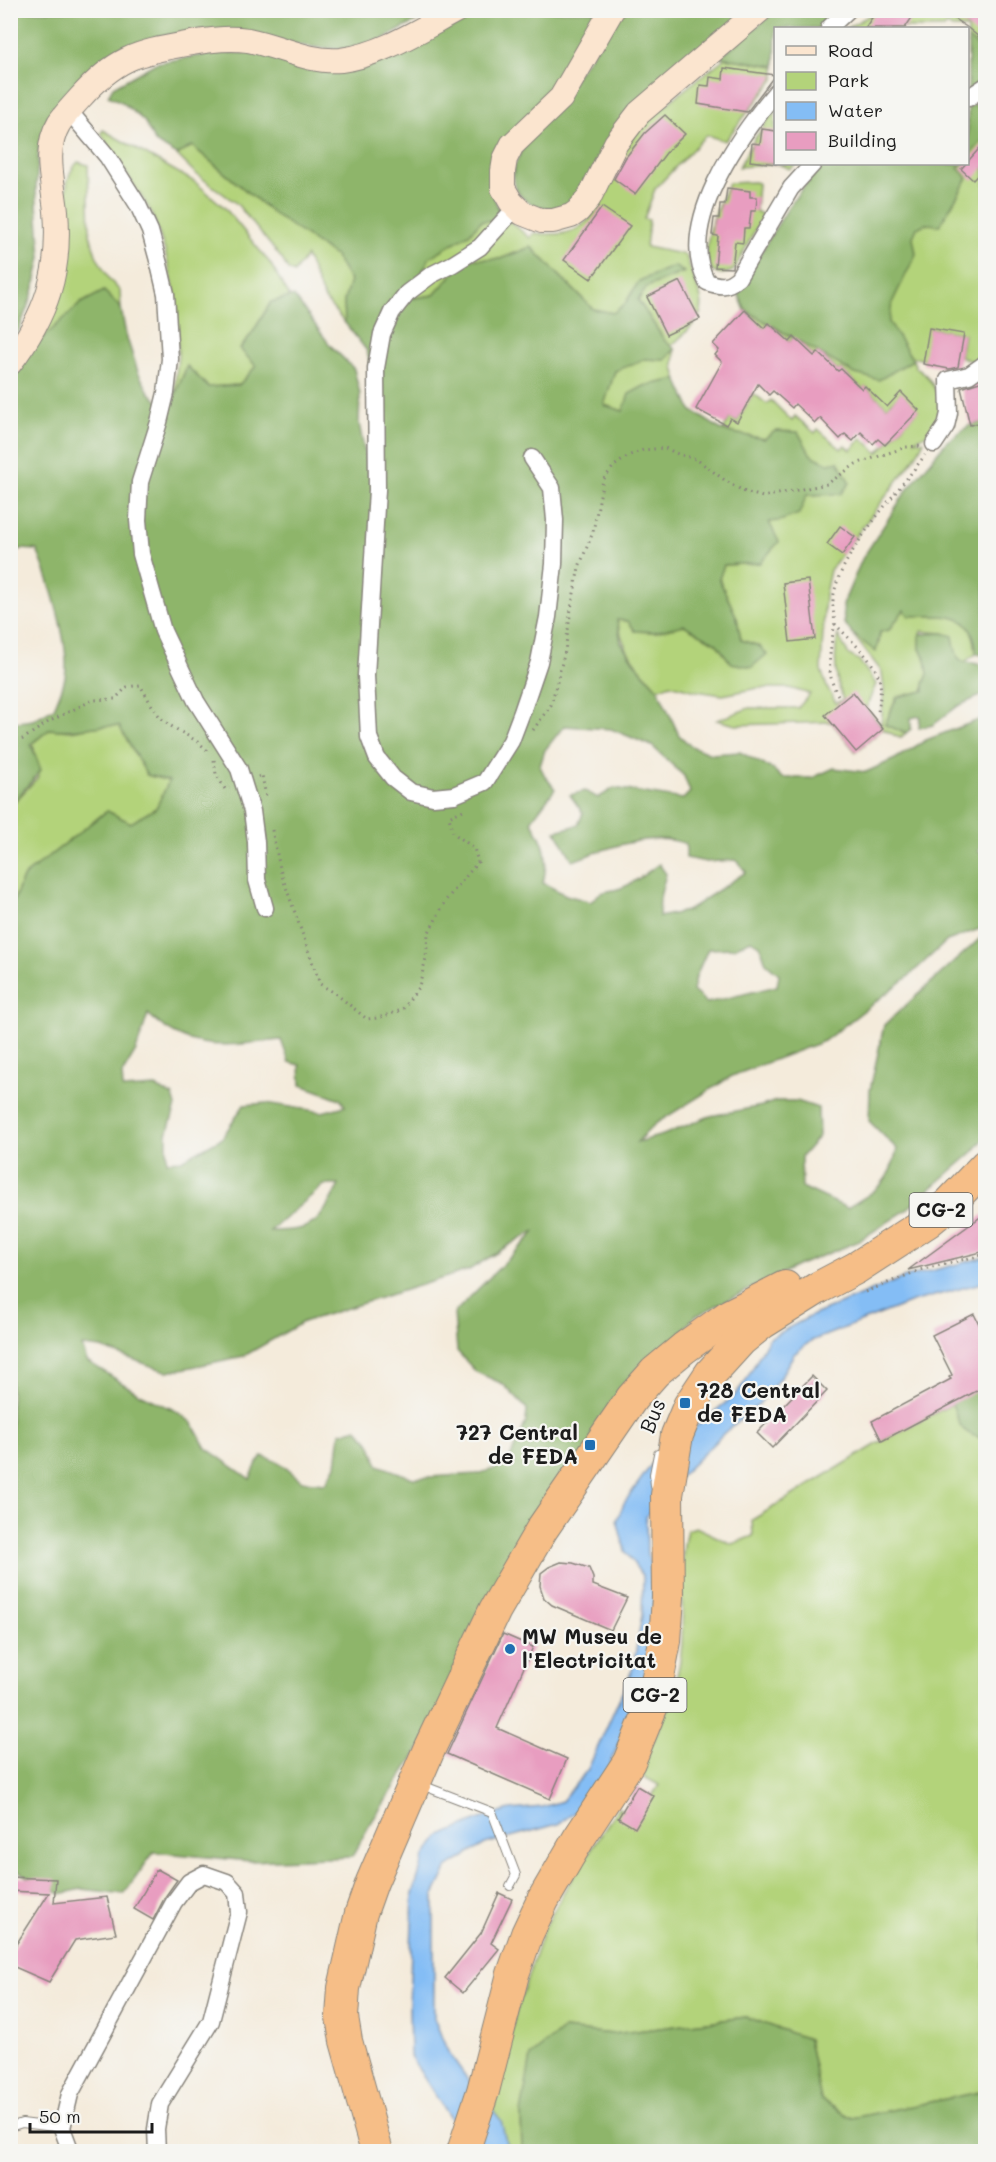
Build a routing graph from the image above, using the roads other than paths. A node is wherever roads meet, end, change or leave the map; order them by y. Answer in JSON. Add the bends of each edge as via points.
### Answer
{"nodes":[{"id":1,"x":458,"y":10,"type":"edge"},
{"id":2,"x":612,"y":10,"type":"edge"},
{"id":3,"x":760,"y":10,"type":"edge"},
{"id":4,"x":848,"y":10,"type":"edge"},
{"id":5,"x":830,"y":27,"type":"edge"},
{"id":6,"x":986,"y":86,"type":"edge"},
{"id":7,"x":774,"y":95,"type":"edge"},
{"id":8,"x":969,"y":98,"type":"edge"},
{"id":9,"x":69,"y":111,"type":"junction"},
{"id":10,"x":812,"y":165,"type":"edge"},
{"id":11,"x":516,"y":207,"type":"junction"},
{"id":12,"x":10,"y":363,"type":"edge"},
{"id":13,"x":986,"y":363,"type":"edge"},
{"id":14,"x":934,"y":444,"type":"road end"},
{"id":15,"x":532,"y":458,"type":"dead end"},
{"id":16,"x":264,"y":908,"type":"dead end"},
{"id":17,"x":986,"y":1165,"type":"edge"},
{"id":18,"x":889,"y":1246,"type":"junction"},
{"id":19,"x":415,"y":1782,"type":"junction"},
{"id":20,"x":510,"y":1886,"type":"dead end"},
{"id":21,"x":361,"y":1913,"type":"junction"},
{"id":22,"x":10,"y":2127,"type":"edge"},
{"id":23,"x":62,"y":2128,"type":"junction"},
{"id":24,"x":71,"y":2151,"type":"edge"},
{"id":25,"x":157,"y":2151,"type":"edge"},
{"id":26,"x":376,"y":2151,"type":"edge"},
{"id":27,"x":392,"y":2151,"type":"edge"},
{"id":28,"x":463,"y":2151,"type":"edge"}],
"edges":[{"from":1,"to":9,"type":"main road","via":[[375,52],[340,60],[318,59],[231,38],[142,52],[115,66]]},
{"from":2,"to":11,"type":"main road","via":[[561,98],[512,145],[505,159],[503,188]]},
{"from":3,"to":11,"type":"main road","via":[[639,113],[616,143],[589,198],[578,211],[562,219],[542,221]]},
{"from":4,"to":5,"type":"street"},
{"from":6,"to":8,"type":"street"},
{"from":7,"to":10,"type":"street","via":[[737,144],[700,222],[698,259],[707,282],[729,286],[738,278],[791,188]]},
{"from":9,"to":12,"type":"main road","via":[[53,135],[50,158],[56,212],[55,271],[38,323]]},
{"from":9,"to":16,"type":"street","via":[[107,156],[138,205],[159,264],[166,294],[170,359],[159,422],[140,482],[141,554],[163,631],[196,701],[239,769],[252,811],[257,880]]},
{"from":11,"to":15,"type":"street","via":[[480,247],[406,293],[382,334],[376,368],[377,490],[366,676],[369,737],[377,758],[411,792],[433,797],[454,795],[485,782],[511,741],[522,712],[539,662],[554,564],[552,488]]},
{"from":13,"to":14,"type":"street","via":[[969,375],[948,380],[949,413]]},
{"from":17,"to":18,"type":"highway","number":"CG-2","via":[[949,1204]]},
{"from":18,"to":19,"type":"highway","number":"CG-2","via":[[835,1265],[730,1315],[684,1348],[632,1398],[555,1511],[495,1610]]},
{"from":18,"to":28,"type":"highway","number":"CG-2","via":[[784,1308],[731,1345],[668,1441],[667,1495],[660,1512],[668,1598],[665,1641],[653,1703],[629,1762],[579,1838],[527,1934]]},
{"from":19,"to":20,"type":"lane","via":[[492,1812],[516,1875]]},
{"from":19,"to":21,"type":"highway","number":"CG-2"},
{"from":21,"to":26,"type":"highway","number":"CG-2","via":[[344,1988],[342,2017]]},
{"from":21,"to":27,"type":"highway","via":[[357,2014],[360,2038]]},
{"from":22,"to":23,"type":"lane","via":[[22,2123]]},
{"from":23,"to":24,"type":"street"},
{"from":23,"to":25,"type":"street","via":[[70,2094],[174,1902],[189,1882],[204,1874],[227,1882],[237,1893],[239,1912],[211,2021],[160,2104]]}]}
